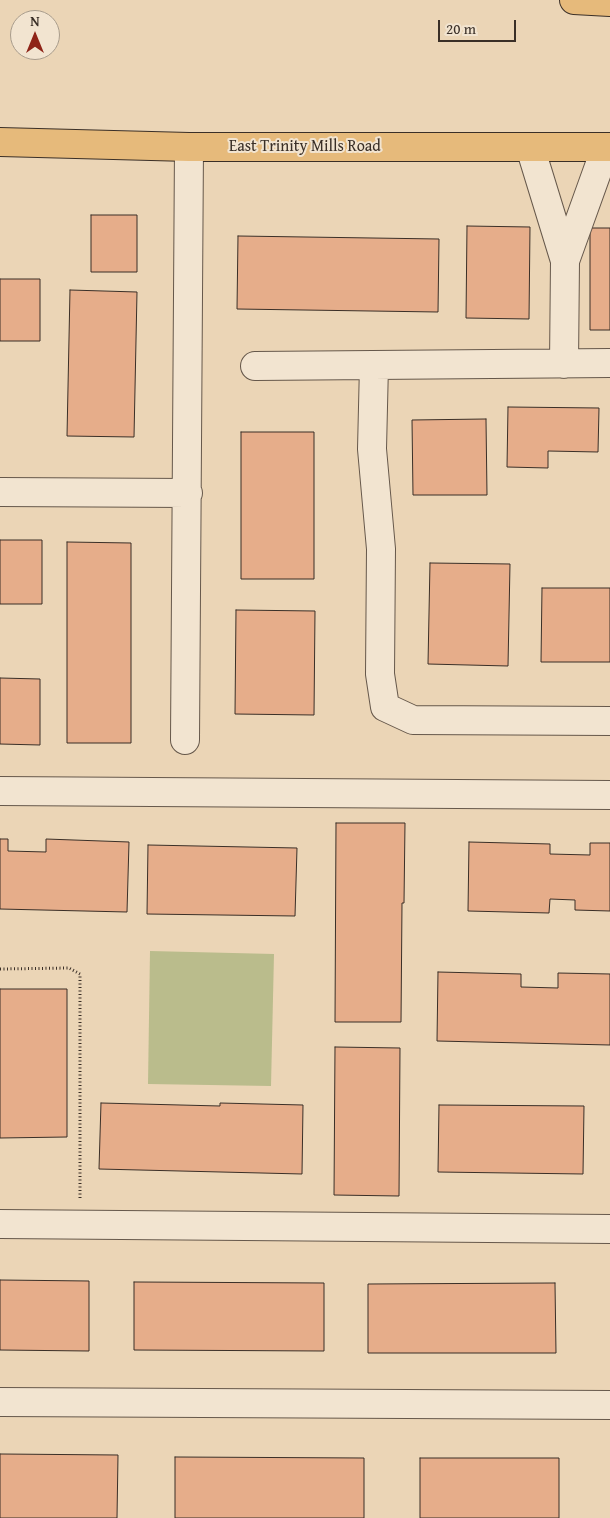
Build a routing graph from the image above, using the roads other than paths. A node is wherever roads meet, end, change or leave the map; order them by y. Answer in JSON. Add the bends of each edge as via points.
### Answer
{"nodes":[{"id":1,"x":574,"y":0,"type":"edge"},
{"id":2,"x":610,"y":2,"type":"edge"},
{"id":3,"x":0,"y":142,"type":"edge"},
{"id":4,"x":189,"y":147,"type":"junction"},
{"id":5,"x":530,"y":148,"type":"junction"},
{"id":6,"x":608,"y":148,"type":"edge"},
{"id":7,"x":565,"y":261,"type":"junction"},
{"id":8,"x":610,"y":363,"type":"edge"},
{"id":9,"x":564,"y":364,"type":"junction"},
{"id":10,"x":374,"y":365,"type":"junction"},
{"id":11,"x":255,"y":366,"type":"dead end"},
{"id":12,"x":0,"y":492,"type":"edge"},
{"id":13,"x":188,"y":493,"type":"junction"},
{"id":14,"x":610,"y":720,"type":"edge"},
{"id":15,"x":185,"y":740,"type":"dead end"},
{"id":16,"x":0,"y":791,"type":"edge"},
{"id":17,"x":610,"y":795,"type":"edge"},
{"id":18,"x":0,"y":1224,"type":"edge"},
{"id":19,"x":610,"y":1229,"type":"edge"},
{"id":20,"x":0,"y":1402,"type":"edge"},
{"id":21,"x":610,"y":1406,"type":"edge"}],
"edges":[{"from":1,"to":2,"type":"main road"},
{"from":3,"to":4,"type":"main road","name":"East Trinity Mills Road"},
{"from":4,"to":5,"type":"main road","name":"East Trinity Mills Road"},
{"from":4,"to":13,"type":"lane"},
{"from":5,"to":6,"type":"main road","name":"East Trinity Mills Road"},
{"from":5,"to":7,"type":"lane"},
{"from":6,"to":7,"type":"lane"},
{"from":7,"to":9,"type":"lane"},
{"from":8,"to":9,"type":"lane"},
{"from":9,"to":10,"type":"lane"},
{"from":10,"to":11,"type":"lane"},
{"from":10,"to":14,"type":"lane","via":[[372,449],[381,549],[380,674],[385,707],[413,720]]},
{"from":12,"to":13,"type":"lane"},
{"from":13,"to":15,"type":"lane"},
{"from":16,"to":17,"type":"lane"},
{"from":18,"to":19,"type":"lane"},
{"from":20,"to":21,"type":"lane"}]}
